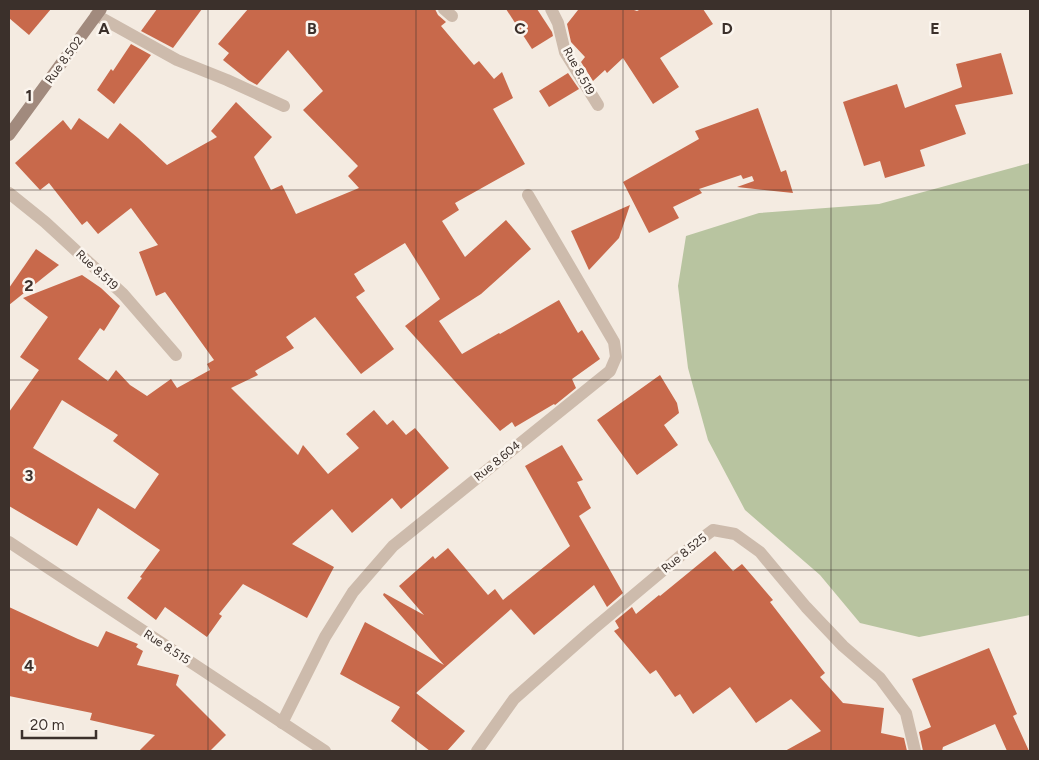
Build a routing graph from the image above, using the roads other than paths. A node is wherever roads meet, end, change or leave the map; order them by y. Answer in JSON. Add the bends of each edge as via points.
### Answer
{"nodes":[{"id":1,"x":550,"y":9,"type":"edge"},
{"id":2,"x":99,"y":12,"type":"edge"},
{"id":3,"x":598,"y":105,"type":"dead end"},
{"id":4,"x":284,"y":106,"type":"dead end"},
{"id":5,"x":9,"y":135,"type":"edge"},
{"id":6,"x":9,"y":193,"type":"edge"},
{"id":7,"x":528,"y":195,"type":"dead end"},
{"id":8,"x":176,"y":355,"type":"dead end"},
{"id":9,"x":9,"y":542,"type":"edge"},
{"id":10,"x":282,"y":723,"type":"junction"},
{"id":11,"x":325,"y":751,"type":"edge"},
{"id":12,"x":477,"y":751,"type":"edge"},
{"id":13,"x":916,"y":751,"type":"edge"}],
"edges":[{"from":1,"to":3,"type":"street","name":"Rue 8.519","via":[[558,23],[565,52]]},
{"from":2,"to":4,"type":"street","via":[[177,60]]},
{"from":2,"to":5,"type":"main road","name":"Rue 8.502"},
{"from":6,"to":8,"type":"street","name":"Rue 8.519","via":[[123,294]]},
{"from":7,"to":10,"type":"street","name":"Rue 8.604","via":[[614,342],[616,357],[610,371],[393,546],[352,592],[325,637]]},
{"from":9,"to":10,"type":"street","name":"Rue 8.515"},
{"from":10,"to":11,"type":"street","name":"Rue 8.515"},
{"from":12,"to":13,"type":"street","name":"Rue 8.525","via":[[514,699],[713,530],[735,534],[760,552],[843,646],[880,678],[906,713]]}]}
